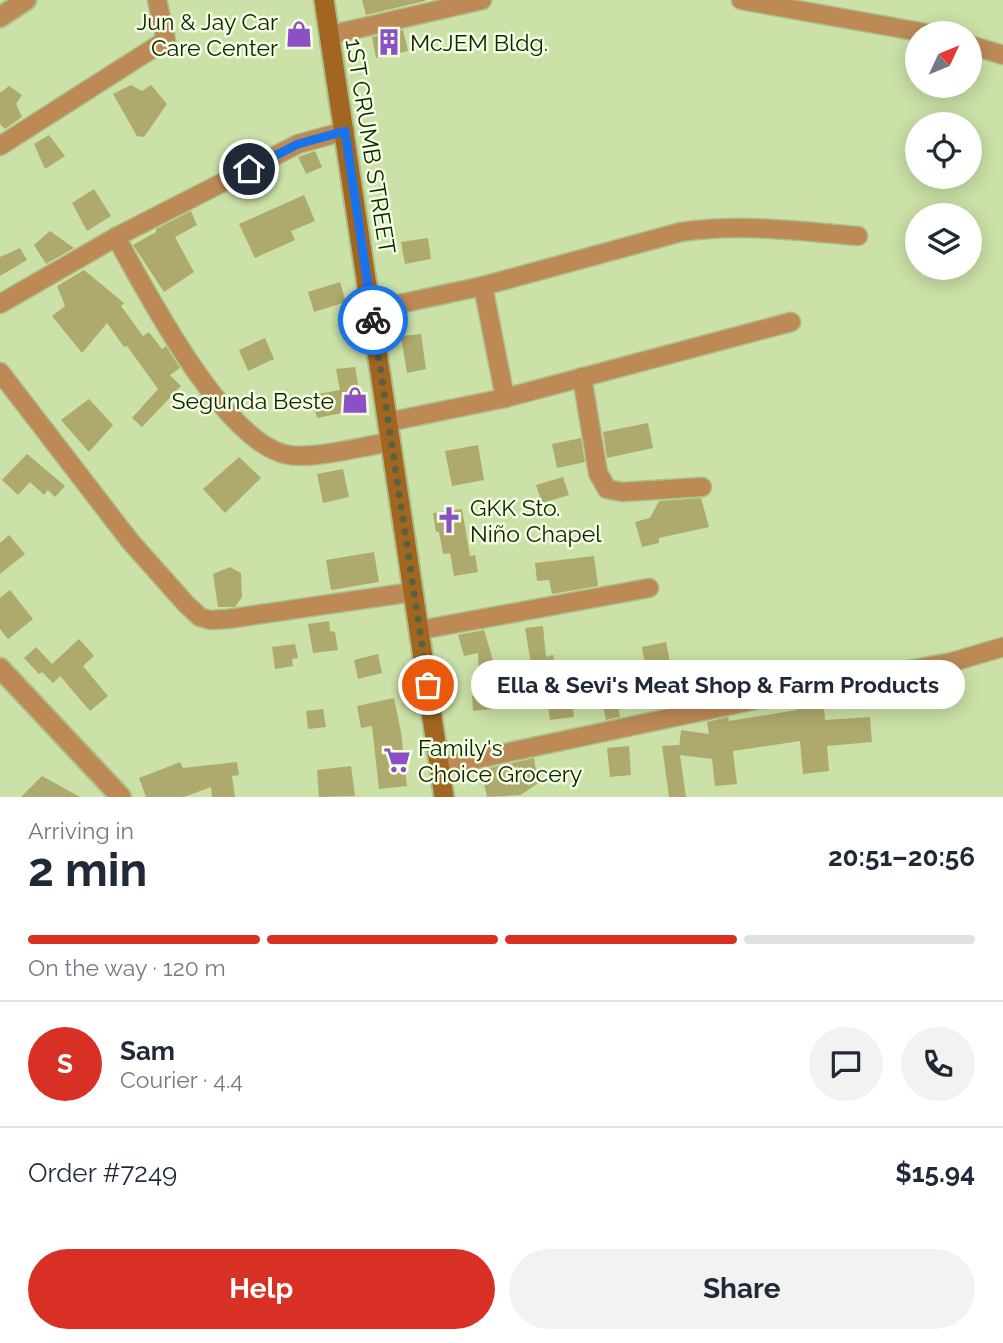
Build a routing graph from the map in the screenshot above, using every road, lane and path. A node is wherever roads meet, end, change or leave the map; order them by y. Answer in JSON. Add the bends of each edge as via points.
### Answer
{"nodes":[{"id":1,"x":26,"y":0,"type":"edge"},
{"id":2,"x":158,"y":0,"type":"edge"},
{"id":3,"x":324,"y":0,"type":"edge"},
{"id":4,"x":482,"y":0,"type":"edge"},
{"id":5,"x":741,"y":0,"type":"edge"},
{"id":6,"x":0,"y":17,"type":"edge"},
{"id":7,"x":905,"y":29,"type":"edge"},
{"id":8,"x":330,"y":35,"type":"junction"},
{"id":9,"x":982,"y":49,"type":"edge"},
{"id":10,"x":1003,"y":55,"type":"edge"},
{"id":11,"x":345,"y":131,"type":"junction"},
{"id":12,"x":0,"y":146,"type":"edge"},
{"id":13,"x":858,"y":236,"type":"dead end"},
{"id":14,"x":116,"y":237,"type":"junction"},
{"id":15,"x":483,"y":286,"type":"junction"},
{"id":16,"x":0,"y":302,"type":"edge"},
{"id":17,"x":371,"y":310,"type":"junction"},
{"id":18,"x":791,"y":322,"type":"dead end"},
{"id":19,"x":0,"y":372,"type":"edge"},
{"id":20,"x":582,"y":377,"type":"junction"},
{"id":21,"x":505,"y":398,"type":"junction"},
{"id":22,"x":388,"y":422,"type":"junction"},
{"id":23,"x":391,"y":442,"type":"junction"},
{"id":24,"x":702,"y":487,"type":"dead end"},
{"id":25,"x":649,"y":588,"type":"dead end"},
{"id":26,"x":413,"y":592,"type":"junction"},
{"id":27,"x":420,"y":630,"type":"junction"},
{"id":28,"x":1003,"y":647,"type":"edge"},
{"id":29,"x":0,"y":668,"type":"edge"},
{"id":30,"x":439,"y":766,"type":"junction"},
{"id":31,"x":121,"y":797,"type":"edge"},
{"id":32,"x":444,"y":797,"type":"edge"}],
"edges":[{"from":1,"to":6,"type":"street"},
{"from":2,"to":12,"type":"street","via":[[166,40]]},
{"from":3,"to":8,"type":"main road","name":"1ST CRUMB STREET"},
{"from":4,"to":8,"type":"street"},
{"from":5,"to":7,"type":"street"},
{"from":8,"to":11,"type":"main road","name":"1ST CRUMB STREET"},
{"from":9,"to":10,"type":"street"},
{"from":11,"to":14,"type":"street","via":[[298,144]]},
{"from":11,"to":17,"type":"main road","name":"1ST CRUMB STREET"},
{"from":13,"to":15,"type":"street","via":[[713,227]]},
{"from":14,"to":16,"type":"street"},
{"from":14,"to":23,"type":"street","via":[[183,352],[231,414],[270,449],[310,454]]},
{"from":15,"to":17,"type":"street"},
{"from":15,"to":21,"type":"street"},
{"from":17,"to":22,"type":"main road","name":"1ST CRUMB STREET"},
{"from":18,"to":20,"type":"street"},
{"from":19,"to":26,"type":"street","via":[[130,541],[200,617],[228,619]]},
{"from":20,"to":21,"type":"street"},
{"from":20,"to":24,"type":"street","via":[[598,472],[607,489]]},
{"from":21,"to":22,"type":"street"},
{"from":22,"to":23,"type":"main road","name":"1ST CRUMB STREET"},
{"from":23,"to":26,"type":"main road","name":"1ST CRUMB STREET"},
{"from":25,"to":27,"type":"street"},
{"from":26,"to":27,"type":"main road","name":"1ST CRUMB STREET"},
{"from":27,"to":30,"type":"main road","name":"1ST CRUMB STREET"},
{"from":28,"to":30,"type":"street","via":[[952,662]]},
{"from":29,"to":31,"type":"street"},
{"from":30,"to":32,"type":"main road","name":"1ST CRUMB STREET"}]}
